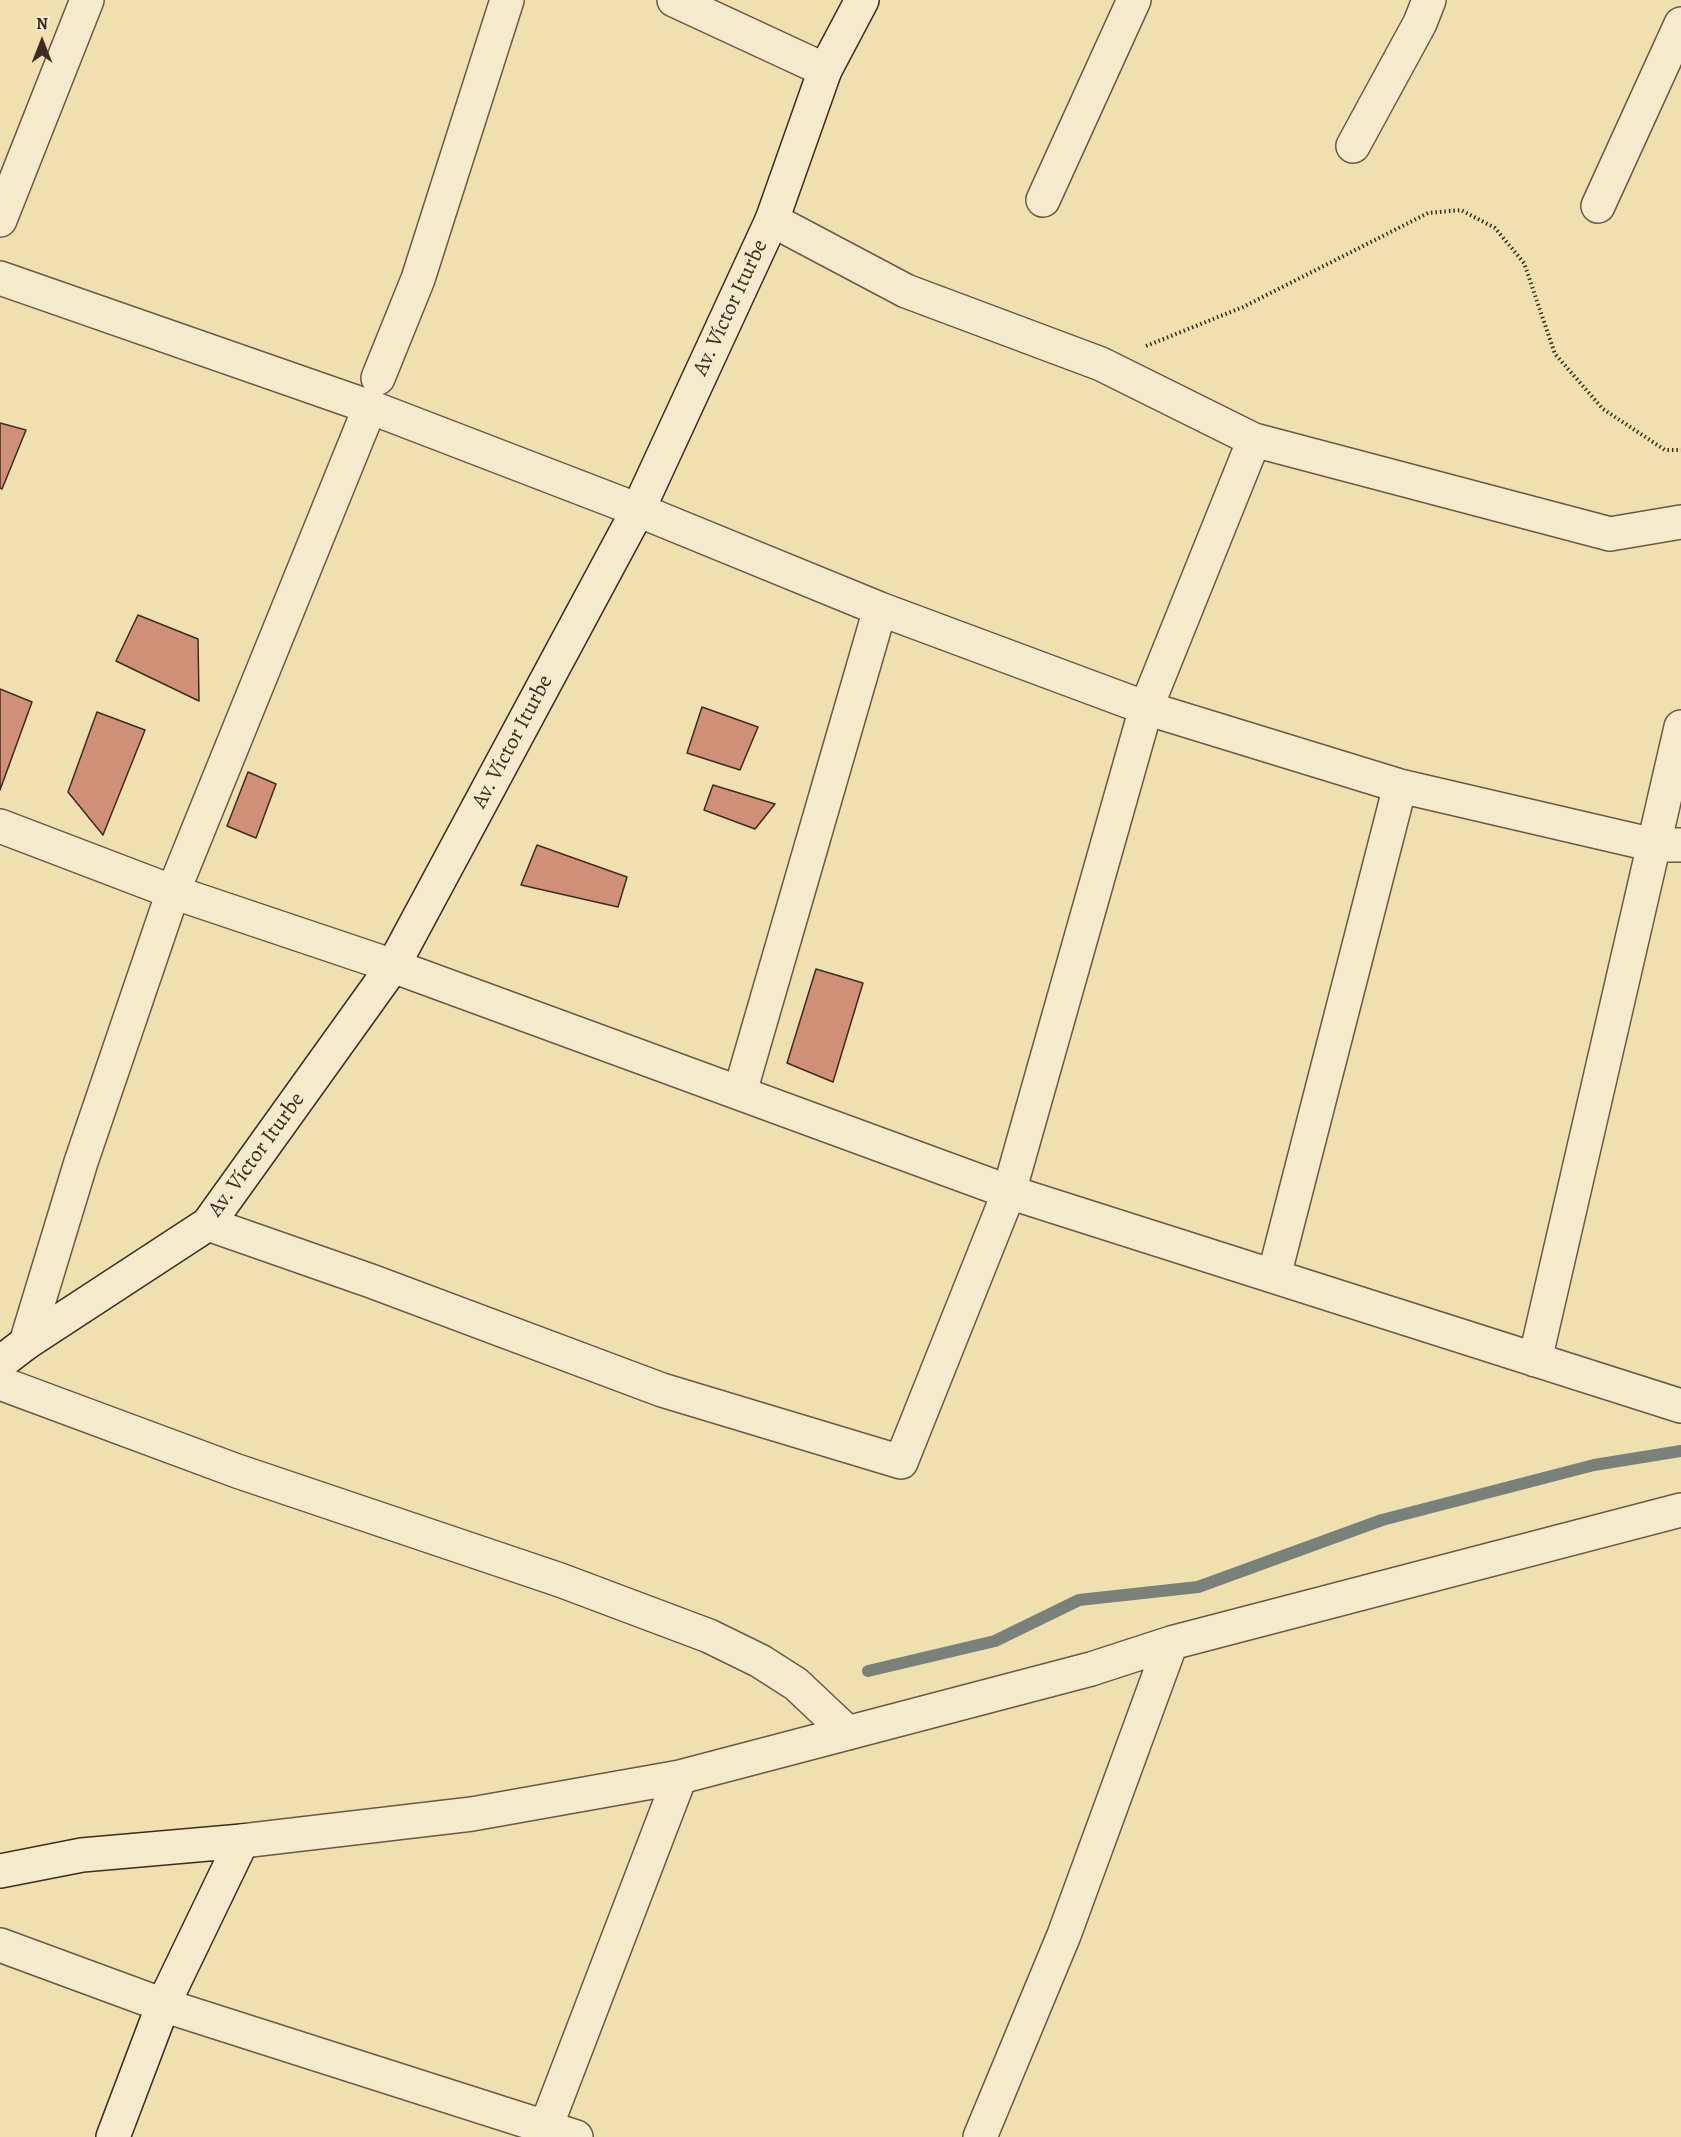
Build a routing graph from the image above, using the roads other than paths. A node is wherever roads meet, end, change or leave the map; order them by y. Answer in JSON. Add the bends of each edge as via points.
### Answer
{"nodes":[{"id":1,"x":87,"y":0,"type":"edge"},
{"id":2,"x":507,"y":0,"type":"edge"},
{"id":3,"x":674,"y":0,"type":"edge"},
{"id":4,"x":862,"y":0,"type":"edge"},
{"id":5,"x":1134,"y":0,"type":"edge"},
{"id":6,"x":1429,"y":0,"type":"edge"},
{"id":7,"x":1681,"y":24,"type":"edge"},
{"id":8,"x":825,"y":70,"type":"junction"},
{"id":9,"x":1353,"y":146,"type":"dead end"},
{"id":10,"x":1043,"y":200,"type":"dead end"},
{"id":11,"x":1598,"y":206,"type":"dead end"},
{"id":12,"x":0,"y":220,"type":"edge"},
{"id":13,"x":772,"y":220,"type":"junction"},
{"id":14,"x":0,"y":278,"type":"edge"},
{"id":15,"x":374,"y":393,"type":"junction"},
{"id":16,"x":1254,"y":440,"type":"junction"},
{"id":17,"x":638,"y":510,"type":"junction"},
{"id":18,"x":1681,"y":522,"type":"edge"},
{"id":19,"x":880,"y":609,"type":"junction"},
{"id":20,"x":1146,"y":708,"type":"junction"},
{"id":21,"x":1681,"y":727,"type":"edge"},
{"id":22,"x":1400,"y":786,"type":"junction"},
{"id":23,"x":0,"y":826,"type":"edge"},
{"id":24,"x":1668,"y":845,"type":"edge"},
{"id":25,"x":173,"y":892,"type":"junction"},
{"id":26,"x":393,"y":966,"type":"junction"},
{"id":27,"x":740,"y":1092,"type":"junction"},
{"id":28,"x":1009,"y":1192,"type":"junction"},
{"id":29,"x":208,"y":1224,"type":"junction"},
{"id":30,"x":1274,"y":1276,"type":"junction"},
{"id":31,"x":26,"y":1343,"type":"junction"},
{"id":32,"x":1535,"y":1360,"type":"junction"},
{"id":33,"x":0,"y":1363,"type":"edge"},
{"id":34,"x":0,"y":1383,"type":"edge"},
{"id":35,"x":1681,"y":1406,"type":"edge"},
{"id":36,"x":1681,"y":1510,"type":"edge"},
{"id":37,"x":1171,"y":1643,"type":"junction"},
{"id":38,"x":848,"y":1733,"type":"junction"},
{"id":39,"x":680,"y":1777,"type":"junction"},
{"id":40,"x":242,"y":1841,"type":"junction"},
{"id":41,"x":0,"y":1871,"type":"edge"},
{"id":42,"x":0,"y":1945,"type":"edge"},
{"id":43,"x":163,"y":2005,"type":"junction"},
{"id":44,"x":554,"y":2133,"type":"edge"},
{"id":45,"x":113,"y":2137,"type":"edge"},
{"id":46,"x":980,"y":2137,"type":"edge"}],
"edges":[{"from":1,"to":12,"type":"street"},
{"from":2,"to":15,"type":"street","via":[[418,279]]},
{"from":3,"to":8,"type":"street"},
{"from":4,"to":8,"type":"street","name":"Av. Víctor Iturbe"},
{"from":5,"to":10,"type":"street"},
{"from":6,"to":9,"type":"street"},
{"from":7,"to":11,"type":"street"},
{"from":8,"to":13,"type":"street","name":"Av. Víctor Iturbe"},
{"from":13,"to":16,"type":"street","via":[[906,291],[1101,364]]},
{"from":13,"to":17,"type":"street","name":"Av. Víctor Iturbe"},
{"from":14,"to":15,"type":"street"},
{"from":15,"to":17,"type":"street"},
{"from":15,"to":25,"type":"street"},
{"from":16,"to":18,"type":"street","via":[[1610,534]]},
{"from":16,"to":20,"type":"street"},
{"from":17,"to":19,"type":"street"},
{"from":17,"to":26,"type":"street","name":"Av. Víctor Iturbe"},
{"from":19,"to":20,"type":"street"},
{"from":19,"to":27,"type":"street"},
{"from":20,"to":22,"type":"street"},
{"from":20,"to":28,"type":"street"},
{"from":21,"to":24,"type":"street"},
{"from":22,"to":24,"type":"street"},
{"from":22,"to":30,"type":"street"},
{"from":23,"to":25,"type":"street"},
{"from":24,"to":32,"type":"street"},
{"from":25,"to":26,"type":"street"},
{"from":25,"to":31,"type":"street","via":[[81,1162]]},
{"from":26,"to":27,"type":"street"},
{"from":26,"to":29,"type":"street","name":"Av. Víctor Iturbe"},
{"from":27,"to":28,"type":"street"},
{"from":28,"to":29,"type":"street","via":[[901,1462],[662,1390]]},
{"from":28,"to":30,"type":"street"},
{"from":29,"to":31,"type":"street","name":"Av. Víctor Iturbe"},
{"from":30,"to":32,"type":"street"},
{"from":31,"to":33,"type":"street","name":"Av. Víctor Iturbe"},
{"from":32,"to":35,"type":"street"},
{"from":34,"to":38,"type":"street","via":[[237,1471],[560,1580],[710,1636],[796,1684]]},
{"from":36,"to":37,"type":"street"},
{"from":37,"to":38,"type":"street","via":[[1091,1669]]},
{"from":37,"to":46,"type":"street","via":[[1064,1935]]},
{"from":38,"to":39,"type":"street"},
{"from":39,"to":40,"type":"street","via":[[472,1814]]},
{"from":39,"to":44,"type":"street"},
{"from":40,"to":41,"type":"street","via":[[82,1855]]},
{"from":40,"to":43,"type":"street"},
{"from":42,"to":43,"type":"street"},
{"from":43,"to":44,"type":"street"},
{"from":43,"to":45,"type":"street"}]}
